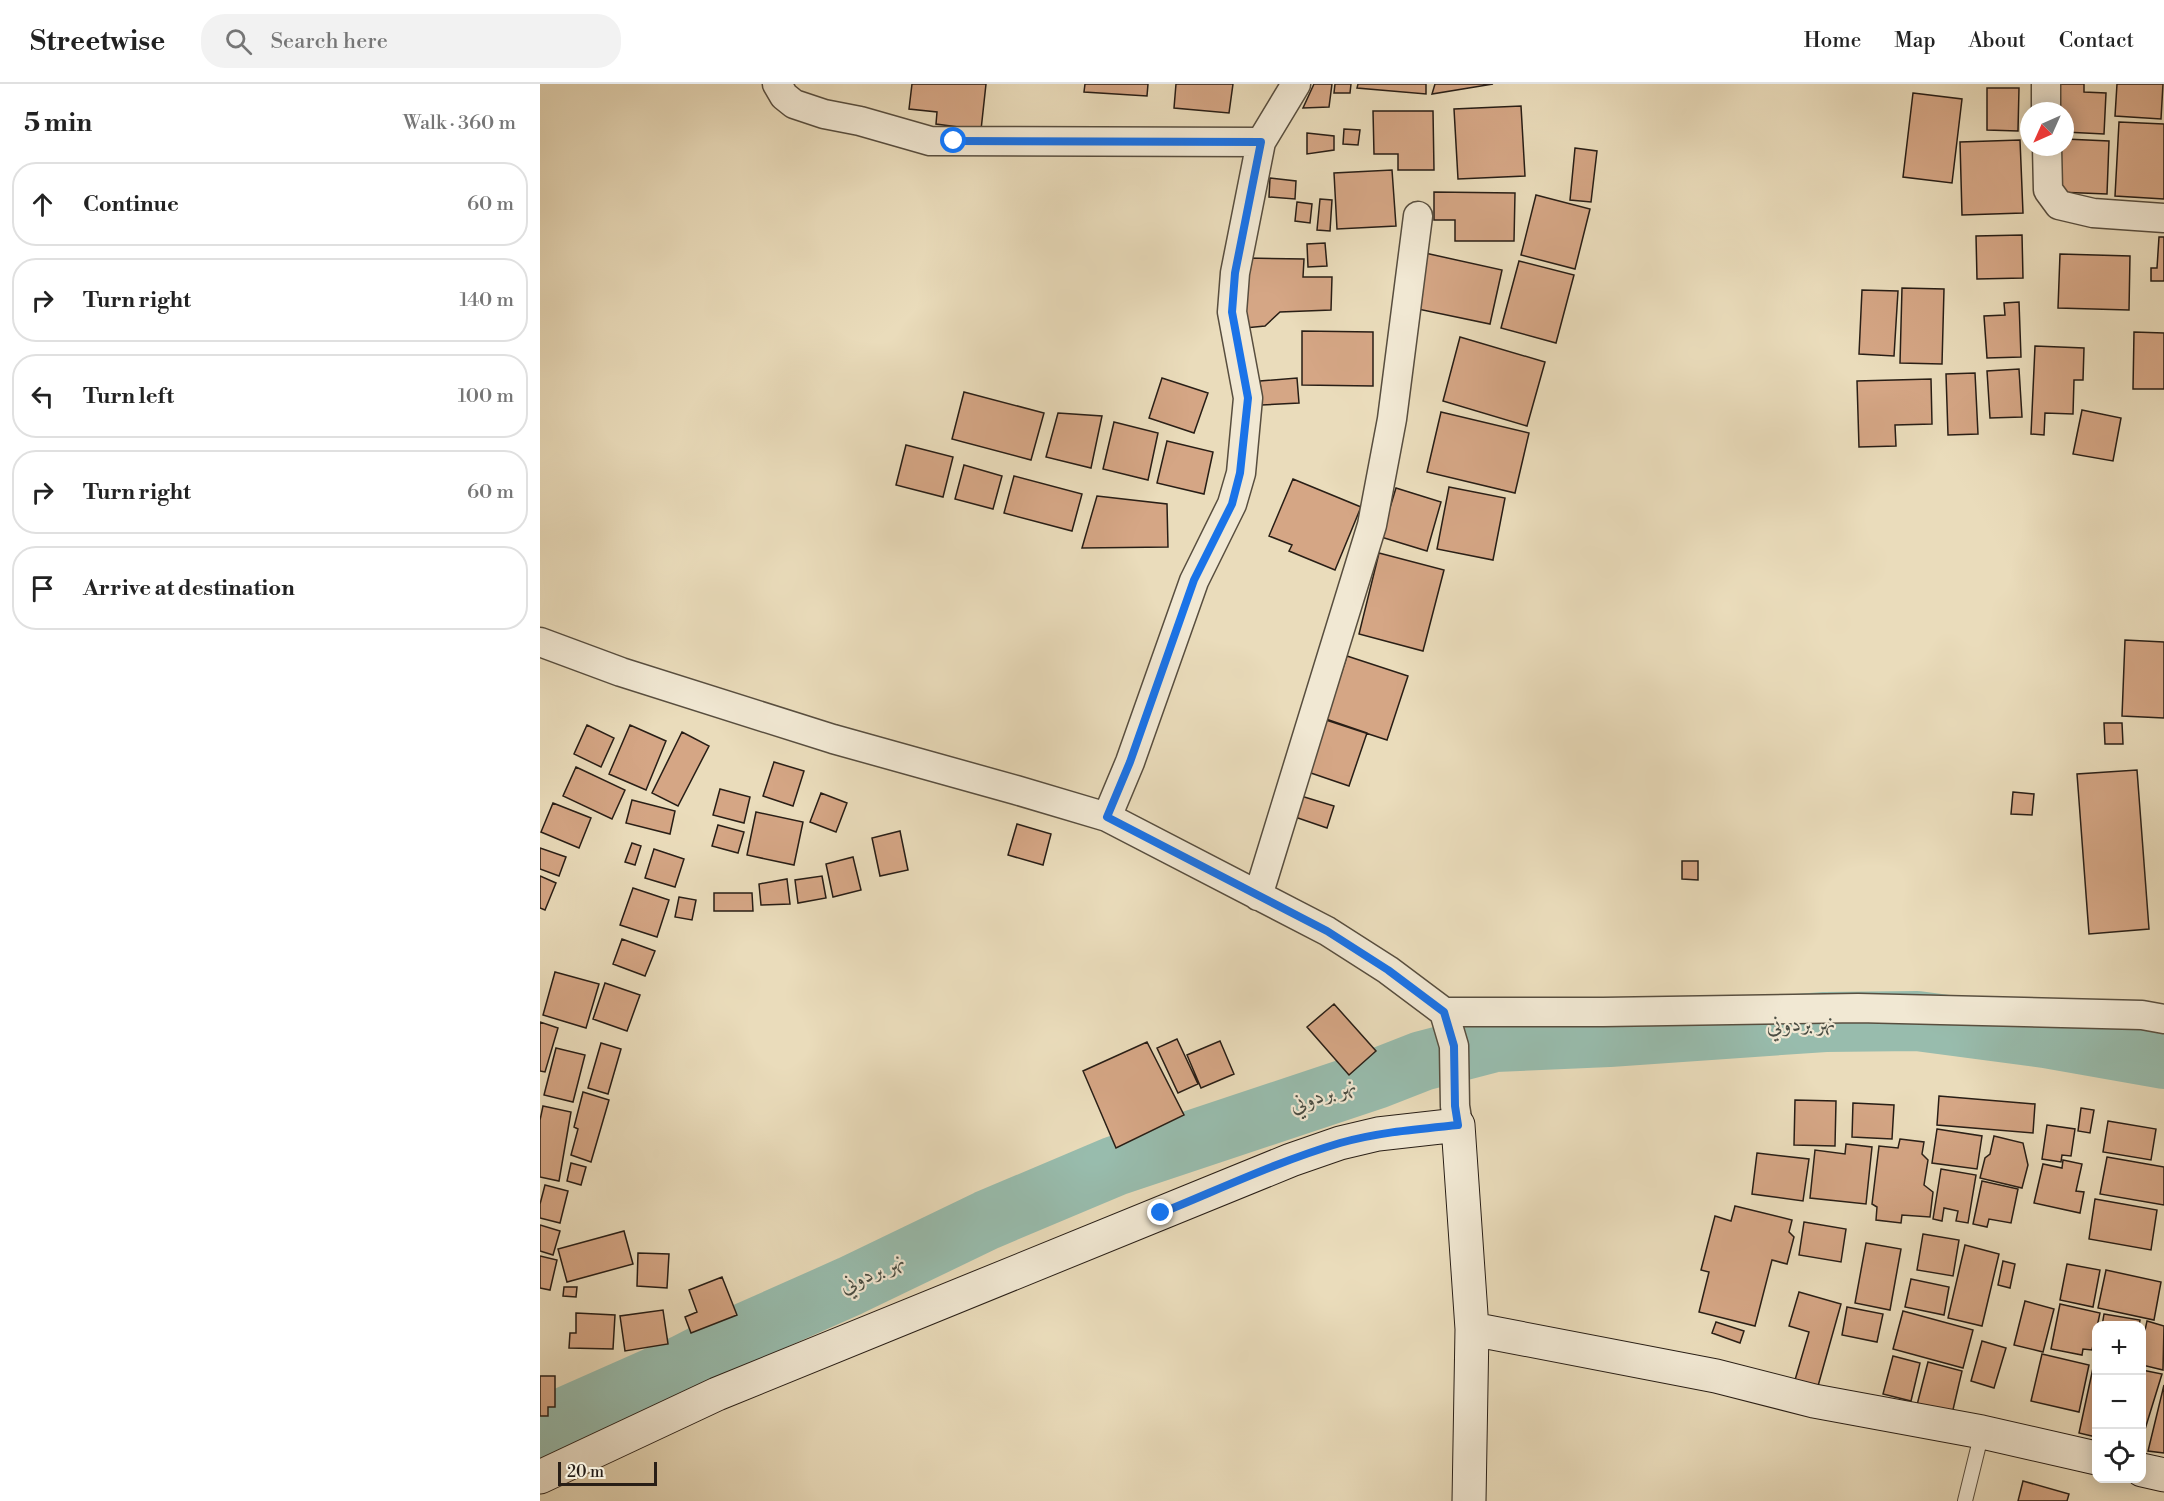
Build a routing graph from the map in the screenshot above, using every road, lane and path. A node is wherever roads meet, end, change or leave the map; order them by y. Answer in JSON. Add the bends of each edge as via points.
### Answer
{"nodes":[{"id":1,"x":777,"y":84,"type":"edge"},
{"id":2,"x":1296,"y":84,"type":"edge"},
{"id":3,"x":2046,"y":84,"type":"edge"},
{"id":4,"x":2046,"y":102,"type":"edge"},
{"id":5,"x":1261,"y":142,"type":"junction"},
{"id":6,"x":2047,"y":156,"type":"edge"},
{"id":7,"x":1418,"y":216,"type":"dead end"},
{"id":8,"x":2164,"y":218,"type":"edge"},
{"id":9,"x":540,"y":642,"type":"edge"},
{"id":10,"x":1107,"y":817,"type":"junction"},
{"id":11,"x":1258,"y":896,"type":"junction"},
{"id":12,"x":1444,"y":1012,"type":"junction"},
{"id":13,"x":2164,"y":1019,"type":"edge"},
{"id":14,"x":1457,"y":1116,"type":"junction"},
{"id":15,"x":1472,"y":1329,"type":"junction"},
{"id":16,"x":1982,"y":1432,"type":"junction"},
{"id":17,"x":2092,"y":1457,"type":"edge"},
{"id":18,"x":2146,"y":1471,"type":"edge"},
{"id":19,"x":2164,"y":1475,"type":"edge"},
{"id":20,"x":540,"y":1477,"type":"edge"},
{"id":21,"x":1469,"y":1501,"type":"edge"},
{"id":22,"x":1965,"y":1501,"type":"edge"}],
"edges":[{"from":1,"to":5,"type":"street","via":[[794,104],[930,141]]},
{"from":2,"to":5,"type":"street"},
{"from":3,"to":4,"type":"street"},
{"from":5,"to":10,"type":"street","via":[[1235,273],[1232,312],[1248,398],[1240,473],[1232,504],[1194,580]]},
{"from":6,"to":8,"type":"street","via":[[2048,190],[2059,206],[2092,213]]},
{"from":7,"to":11,"type":"street","via":[[1392,419],[1372,525]]},
{"from":9,"to":10,"type":"street","via":[[833,740]]},
{"from":10,"to":11,"type":"street"},
{"from":11,"to":12,"type":"street","via":[[1327,931]]},
{"from":12,"to":13,"type":"street","via":[[1858,1008],[2142,1015]]},
{"from":12,"to":14,"type":"street","via":[[1454,1046]]},
{"from":14,"to":15,"type":"street"},
{"from":14,"to":20,"type":"street","via":[[1340,1143],[1291,1160],[717,1394]]},
{"from":15,"to":16,"type":"street"},
{"from":15,"to":21,"type":"street"},
{"from":16,"to":17,"type":"street"},
{"from":16,"to":22,"type":"lane"},
{"from":18,"to":19,"type":"street"}]}
